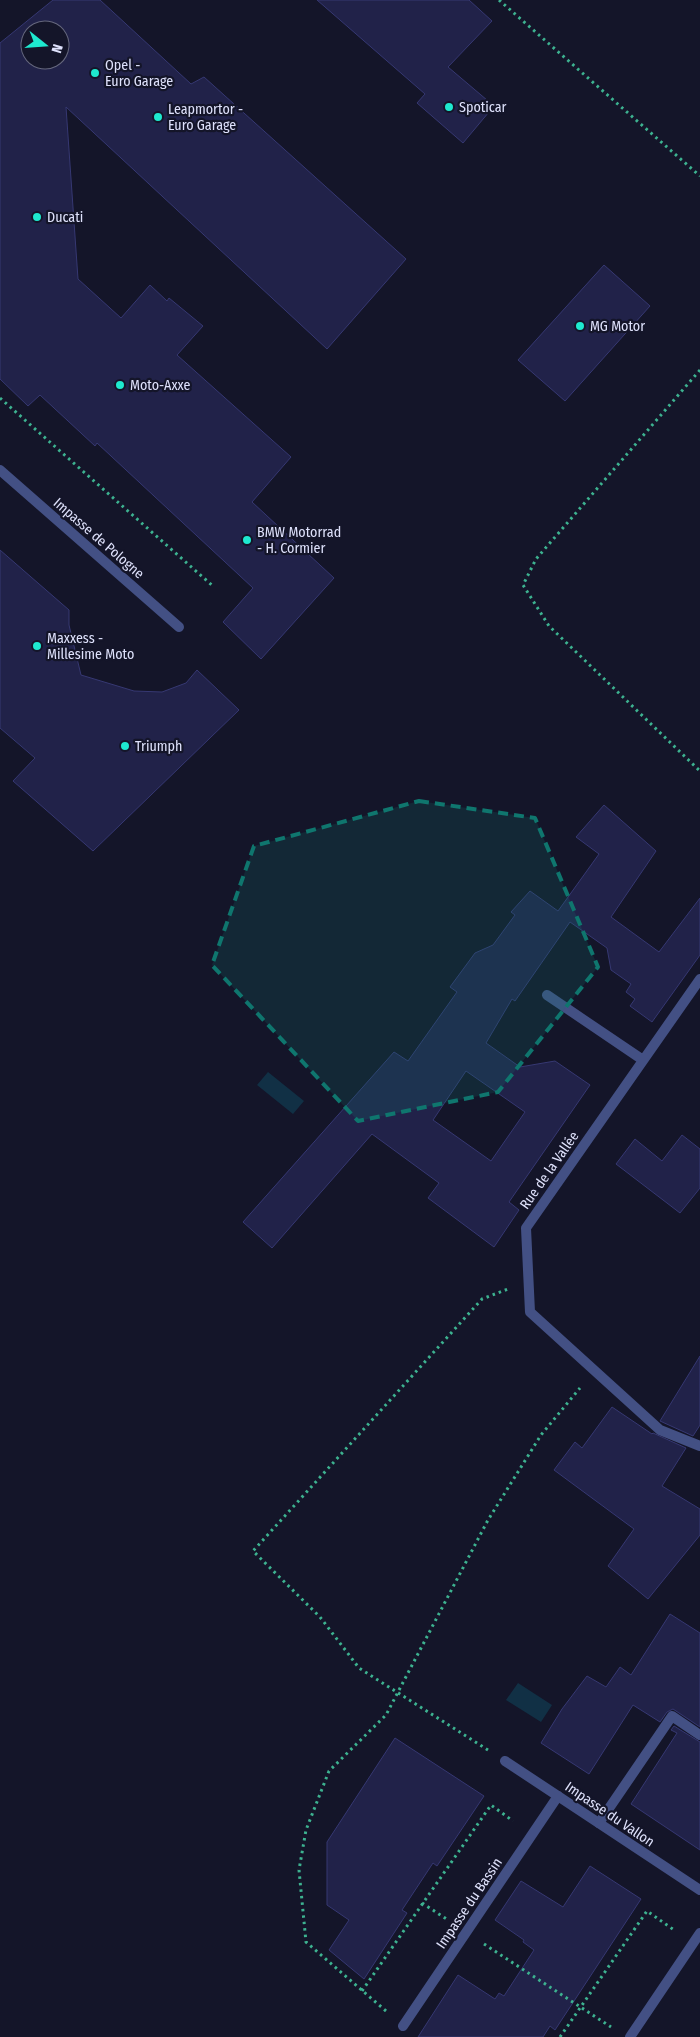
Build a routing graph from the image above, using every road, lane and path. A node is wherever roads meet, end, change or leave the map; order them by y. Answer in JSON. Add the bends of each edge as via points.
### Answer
{"nodes":[{"id":1,"x":499,"y":0,"type":"edge"},
{"id":2,"x":700,"y":176,"type":"edge"},
{"id":3,"x":700,"y":370,"type":"edge"},
{"id":4,"x":0,"y":398,"type":"edge"},
{"id":5,"x":0,"y":470,"type":"edge"},
{"id":6,"x":214,"y":587,"type":"dead end"},
{"id":7,"x":179,"y":627,"type":"dead end"},
{"id":8,"x":700,"y":771,"type":"edge"},
{"id":9,"x":700,"y":980,"type":"edge"},
{"id":10,"x":547,"y":995,"type":"dead end"},
{"id":11,"x":643,"y":1060,"type":"junction"},
{"id":12,"x":528,"y":1281,"type":"junction"},
{"id":13,"x":595,"y":1370,"type":"junction"},
{"id":14,"x":700,"y":1446,"type":"edge"},
{"id":15,"x":398,"y":1694,"type":"junction"},
{"id":16,"x":700,"y":1735,"type":"edge"},
{"id":17,"x":505,"y":1761,"type":"joint"},
{"id":18,"x":558,"y":1796,"type":"junction"},
{"id":19,"x":599,"y":1823,"type":"junction"},
{"id":20,"x":532,"y":1834,"type":"junction"},
{"id":21,"x":700,"y":1890,"type":"edge"},
{"id":22,"x":422,"y":1904,"type":"junction"},
{"id":23,"x":466,"y":1932,"type":"junction"},
{"id":24,"x":700,"y":1933,"type":"edge"},
{"id":25,"x":693,"y":1943,"type":"junction"},
{"id":26,"x":362,"y":1991,"type":"junction"},
{"id":27,"x":580,"y":2007,"type":"junction"},
{"id":28,"x":403,"y":2026,"type":"joint"},
{"id":29,"x":618,"y":2032,"type":"dead end"},
{"id":30,"x":560,"y":2037,"type":"edge"},
{"id":31,"x":630,"y":2037,"type":"edge"}],
"edges":[{"from":1,"to":2,"type":"path"},
{"from":3,"to":8,"type":"path","via":[[536,559],[523,585],[549,626]]},
{"from":4,"to":6,"type":"path"},
{"from":5,"to":7,"type":"street","name":"Impasse de Pologne"},
{"from":9,"to":11,"type":"street","name":"Rue de la Vallée"},
{"from":10,"to":11,"type":"street"},
{"from":11,"to":12,"type":"street","name":"Rue de la Vallée","via":[[526,1228]]},
{"from":12,"to":13,"type":"street","name":"Rue de la Vallée","via":[[530,1312]]},
{"from":12,"to":15,"type":"path","via":[[482,1299],[253,1552],[320,1616],[359,1668]]},
{"from":13,"to":14,"type":"street","name":"Rue de la Vallée","via":[[660,1430]]},
{"from":13,"to":15,"type":"path","via":[[540,1436],[488,1520]]},
{"from":15,"to":17,"type":"path"},
{"from":15,"to":26,"type":"path","via":[[386,1715],[329,1771],[306,1830],[299,1870],[306,1942]]},
{"from":16,"to":19,"type":"street","via":[[672,1716]]},
{"from":17,"to":18,"type":"street","name":"Impasse du Vallon"},
{"from":18,"to":19,"type":"street","name":"Impasse du Vallon"},
{"from":18,"to":20,"type":"street","name":"Impasse du Bassin"},
{"from":19,"to":21,"type":"street","name":"Impasse du Vallon"},
{"from":20,"to":22,"type":"path","via":[[491,1805]]},
{"from":20,"to":23,"type":"street","name":"Impasse du Bassin"},
{"from":22,"to":23,"type":"path"},
{"from":22,"to":26,"type":"path"},
{"from":23,"to":27,"type":"path"},
{"from":23,"to":28,"type":"street","name":"Impasse du Bassin"},
{"from":24,"to":25,"type":"street"},
{"from":25,"to":27,"type":"path","via":[[647,1911]]},
{"from":25,"to":31,"type":"street"},
{"from":26,"to":28,"type":"path"},
{"from":27,"to":29,"type":"path"},
{"from":27,"to":30,"type":"path"}]}
